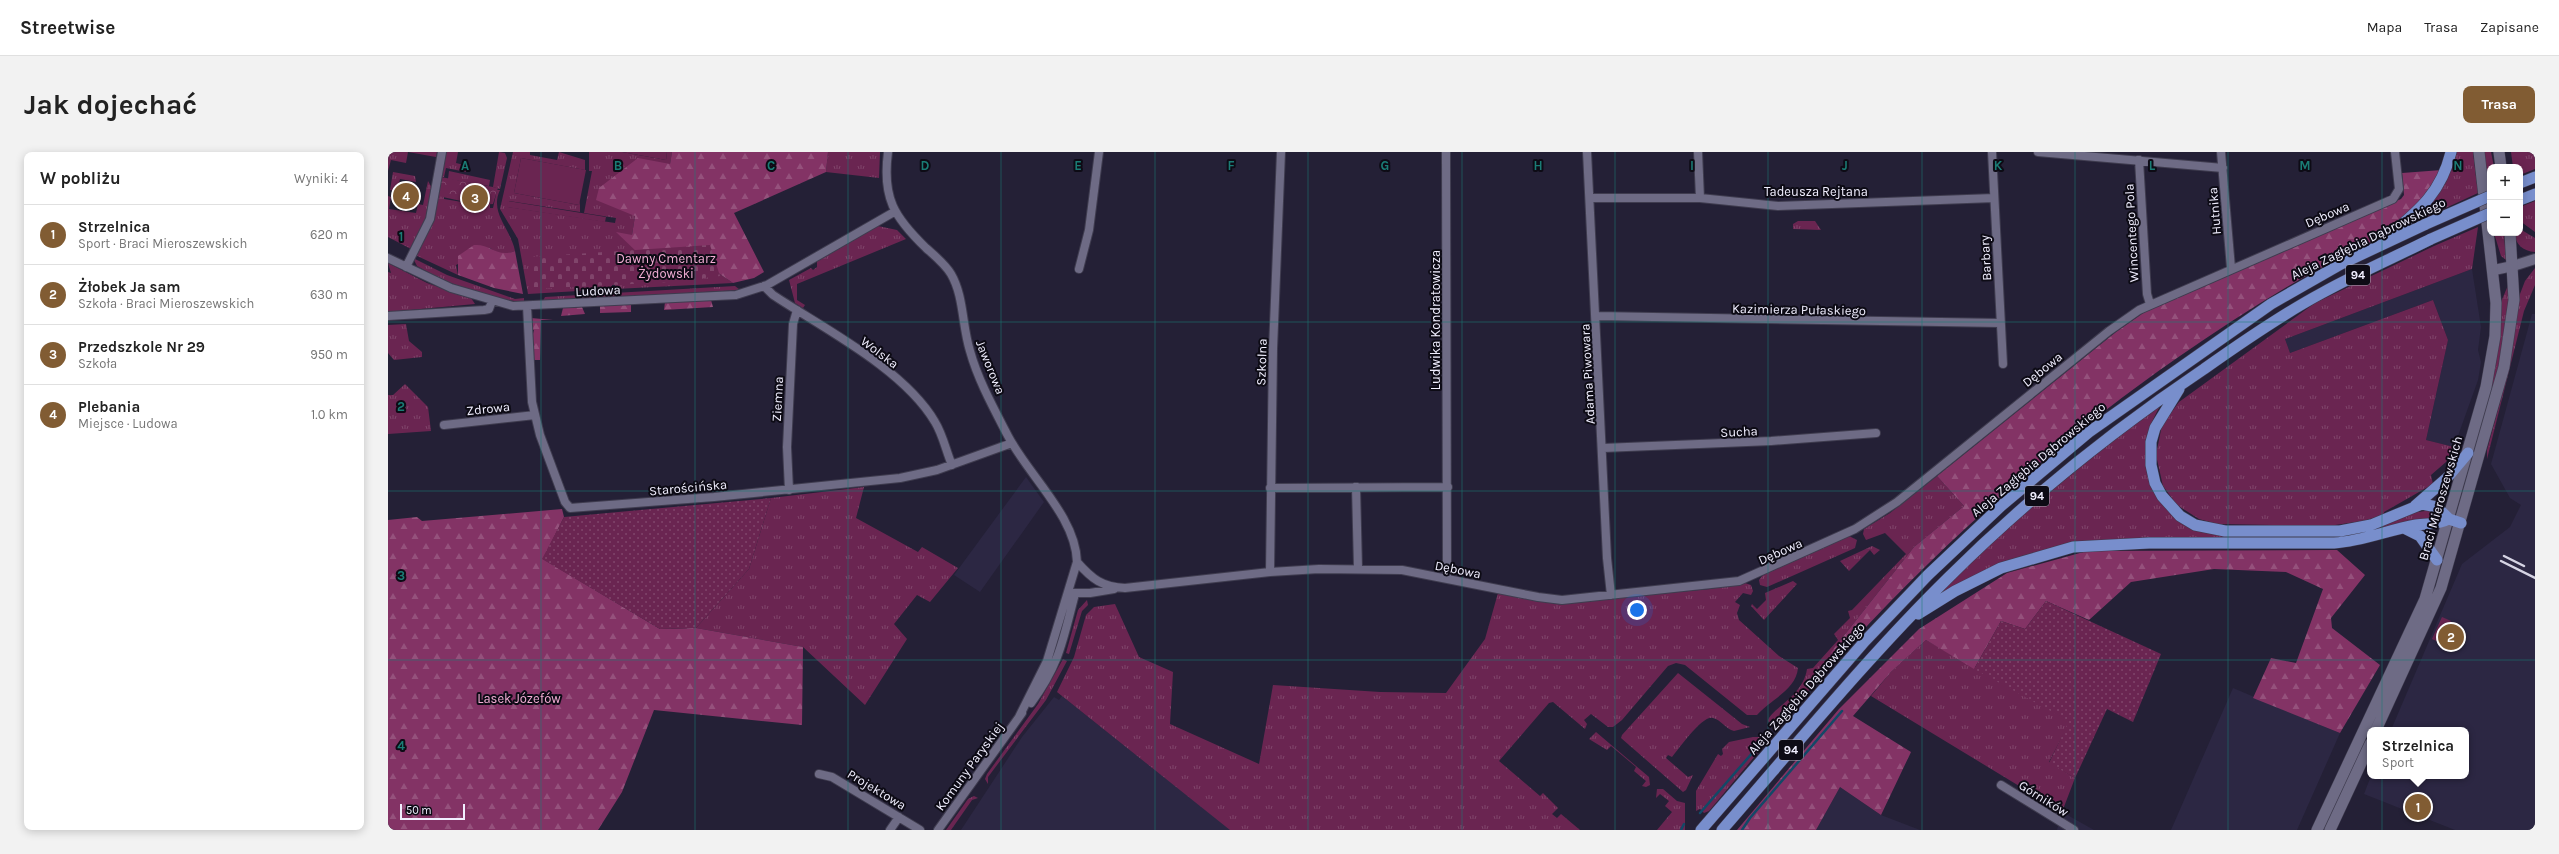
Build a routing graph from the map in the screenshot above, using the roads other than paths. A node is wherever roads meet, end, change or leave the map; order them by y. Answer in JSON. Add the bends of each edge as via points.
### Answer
{"nodes":[{"id":1,"x":442,"y":152,"type":"edge"},
{"id":2,"x":888,"y":152,"type":"edge"},
{"id":3,"x":1099,"y":152,"type":"edge"},
{"id":4,"x":1281,"y":152,"type":"edge"},
{"id":5,"x":1446,"y":152,"type":"edge"},
{"id":6,"x":1587,"y":152,"type":"edge"},
{"id":7,"x":1698,"y":152,"type":"edge"},
{"id":8,"x":1992,"y":152,"type":"edge"},
{"id":9,"x":2038,"y":152,"type":"edge"},
{"id":10,"x":2221,"y":152,"type":"edge"},
{"id":11,"x":2395,"y":152,"type":"edge"},
{"id":12,"x":2451,"y":152,"type":"edge"},
{"id":13,"x":2479,"y":152,"type":"edge"},
{"id":14,"x":2499,"y":152,"type":"edge"},
{"id":15,"x":2139,"y":160,"type":"junction"},
{"id":16,"x":2501,"y":164,"type":"edge"},
{"id":17,"x":2222,"y":168,"type":"junction"},
{"id":18,"x":2535,"y":177,"type":"edge"},
{"id":19,"x":2523,"y":182,"type":"edge"},
{"id":20,"x":2535,"y":194,"type":"edge"},
{"id":21,"x":2487,"y":197,"type":"edge"},
{"id":22,"x":1590,"y":198,"type":"junction"},
{"id":23,"x":1700,"y":198,"type":"junction"},
{"id":24,"x":1994,"y":198,"type":"junction"},
{"id":25,"x":2523,"y":199,"type":"edge"},
{"id":26,"x":894,"y":212,"type":"junction"},
{"id":27,"x":2487,"y":214,"type":"edge"},
{"id":28,"x":2510,"y":236,"type":"edge"},
{"id":29,"x":2373,"y":249,"type":"junction"},
{"id":30,"x":388,"y":258,"type":"edge"},
{"id":31,"x":2535,"y":259,"type":"edge"},
{"id":32,"x":2513,"y":266,"type":"junction"},
{"id":33,"x":406,"y":267,"type":"junction"},
{"id":34,"x":1079,"y":268,"type":"dead end"},
{"id":35,"x":2231,"y":268,"type":"junction"},
{"id":36,"x":2494,"y":270,"type":"junction"},
{"id":37,"x":764,"y":286,"type":"junction"},
{"id":38,"x":492,"y":301,"type":"junction"},
{"id":39,"x":2150,"y":304,"type":"junction"},
{"id":40,"x":527,"y":306,"type":"junction"},
{"id":41,"x":797,"y":310,"type":"junction"},
{"id":42,"x":388,"y":316,"type":"edge"},
{"id":43,"x":1597,"y":316,"type":"junction"},
{"id":44,"x":2000,"y":323,"type":"junction"},
{"id":45,"x":2003,"y":364,"type":"dead end"},
{"id":46,"x":2183,"y":383,"type":"junction"},
{"id":47,"x":534,"y":415,"type":"junction"},
{"id":48,"x":444,"y":425,"type":"dead end"},
{"id":49,"x":1876,"y":433,"type":"dead end"},
{"id":50,"x":1012,"y":443,"type":"junction"},
{"id":51,"x":1603,"y":448,"type":"junction"},
{"id":52,"x":2468,"y":453,"type":"junction"},
{"id":53,"x":952,"y":465,"type":"junction"},
{"id":54,"x":1356,"y":487,"type":"junction"},
{"id":55,"x":1448,"y":487,"type":"junction"},
{"id":56,"x":1270,"y":488,"type":"junction"},
{"id":57,"x":789,"y":490,"type":"junction"},
{"id":58,"x":2414,"y":506,"type":"junction"},
{"id":59,"x":2449,"y":519,"type":"junction"},
{"id":60,"x":2461,"y":522,"type":"junction"},
{"id":61,"x":2404,"y":528,"type":"junction"},
{"id":62,"x":2437,"y":560,"type":"junction"},
{"id":63,"x":1077,"y":562,"type":"junction"},
{"id":64,"x":1358,"y":568,"type":"junction"},
{"id":65,"x":1270,"y":572,"type":"junction"},
{"id":66,"x":1447,"y":579,"type":"junction"},
{"id":67,"x":1125,"y":588,"type":"junction"},
{"id":68,"x":1072,"y":593,"type":"junction"},
{"id":69,"x":1611,"y":595,"type":"junction"},
{"id":70,"x":1904,"y":623,"type":"junction"},
{"id":71,"x":2377,"y":727,"type":"edge"},
{"id":72,"x":2367,"y":750,"type":"edge"},
{"id":73,"x":820,"y":774,"type":"dead end"},
{"id":74,"x":2001,"y":785,"type":"dead end"},
{"id":75,"x":899,"y":817,"type":"junction"},
{"id":76,"x":890,"y":830,"type":"edge"},
{"id":77,"x":920,"y":830,"type":"edge"},
{"id":78,"x":938,"y":830,"type":"edge"},
{"id":79,"x":1701,"y":830,"type":"edge"},
{"id":80,"x":1722,"y":830,"type":"edge"},
{"id":81,"x":2074,"y":830,"type":"edge"},
{"id":82,"x":2317,"y":830,"type":"edge"},
{"id":83,"x":2330,"y":830,"type":"edge"}],
"edges":[{"from":1,"to":33,"type":"street","via":[[430,219]]},
{"from":2,"to":26,"type":"street","name":"Jaworowa","via":[[888,192]]},
{"from":3,"to":34,"type":"street","via":[[1089,230]]},
{"from":4,"to":56,"type":"street","name":"Szkolna"},
{"from":5,"to":55,"type":"street","name":"Ludwika Kondratowicza"},
{"from":6,"to":22,"type":"street","name":"Adama Piwowara"},
{"from":7,"to":23,"type":"street"},
{"from":8,"to":24,"type":"street","name":"Barbary"},
{"from":9,"to":15,"type":"street"},
{"from":10,"to":17,"type":"street","name":"Hutnika"},
{"from":11,"to":35,"type":"street","name":"Dębowa","via":[[2399,189],[2393,199]]},
{"from":12,"to":29,"type":"main road","via":[[2443,175],[2423,207]]},
{"from":13,"to":36,"type":"main road","name":"Braci Mieroszewskich"},
{"from":14,"to":16,"type":"main road"},
{"from":15,"to":17,"type":"street"},
{"from":15,"to":39,"type":"street","name":"Wincentego Pola","via":[[2147,294]]},
{"from":17,"to":35,"type":"street","name":"Hutnika"},
{"from":18,"to":19,"type":"main road"},
{"from":20,"to":25,"type":"main road"},
{"from":21,"to":29,"type":"main road","name":"Aleja Zagłębia Dąbrowskiego","number":"94","bridge":true},
{"from":22,"to":23,"type":"street","name":"Tadeusza Rejtana"},
{"from":22,"to":43,"type":"street","name":"Adama Piwowara"},
{"from":23,"to":24,"type":"street","name":"Tadeusza Rejtana","via":[[1778,206]]},
{"from":24,"to":44,"type":"street","name":"Barbary"},
{"from":26,"to":37,"type":"street","name":"Ludowa"},
{"from":26,"to":50,"type":"street","name":"Jaworowa","via":[[951,275],[972,357]]},
{"from":27,"to":46,"type":"main road","name":"Aleja Zagłębia Dąbrowskiego","number":"94","bridge":true,"via":[[2431,239],[2308,301]]},
{"from":28,"to":32,"type":"main road","name":"Braci Mieroszewskich"},
{"from":29,"to":79,"type":"main road","name":"Aleja Zagłębia Dąbrowskiego","number":"94","via":[[2304,284],[2233,328],[2089,432],[2001,506],[1928,575],[1865,641]]},
{"from":30,"to":33,"type":"street","name":"Ludowa"},
{"from":31,"to":32,"type":"street"},
{"from":32,"to":36,"type":"street"},
{"from":32,"to":60,"type":"main road","name":"Braci Mieroszewskich","via":[[2513,315],[2506,361]]},
{"from":33,"to":38,"type":"street","name":"Ludowa","via":[[451,288]]},
{"from":35,"to":39,"type":"street","name":"Dębowa"},
{"from":36,"to":52,"type":"main road","name":"Braci Mieroszewskich","via":[[2495,336],[2486,387]]},
{"from":37,"to":40,"type":"street","name":"Ludowa","via":[[744,293],[717,296]]},
{"from":37,"to":41,"type":"street","name":"Wolska"},
{"from":38,"to":40,"type":"street","name":"Ludowa"},
{"from":38,"to":42,"type":"street","via":[[489,309],[484,310]]},
{"from":39,"to":69,"type":"street","name":"Dębowa","via":[[2109,331],[1897,502],[1856,529],[1739,581]]},
{"from":40,"to":47,"type":"street","name":"Starościńska","via":[[529,379]]},
{"from":41,"to":53,"type":"street","name":"Wolska","via":[[873,360],[917,399],[936,423]]},
{"from":41,"to":57,"type":"street","name":"Ziemna","via":[[793,324],[787,441]]},
{"from":43,"to":44,"type":"street","name":"Kazimierza Pułaskiego"},
{"from":43,"to":51,"type":"street","name":"Adama Piwowara"},
{"from":44,"to":45,"type":"street","name":"Barbary"},
{"from":46,"to":58,"type":"main road","via":[[2155,428],[2150,458],[2158,490],[2167,503],[2189,522],[2225,531],[2340,531],[2371,525]]},
{"from":46,"to":70,"type":"main road","name":"Aleja Zagłębia Dąbrowskiego","number":"94","via":[[2104,440],[2051,483],[1980,547]]},
{"from":47,"to":48,"type":"street","name":"Zdrowa"},
{"from":47,"to":57,"type":"street","name":"Starościńska","via":[[565,502],[570,508]]},
{"from":49,"to":51,"type":"street","name":"Sucha","via":[[1771,441]]},
{"from":50,"to":53,"type":"street","name":"Starościńska"},
{"from":50,"to":63,"type":"street","name":"Jaworowa","via":[[1072,531],[1077,549]]},
{"from":51,"to":69,"type":"street","name":"Adama Piwowara"},
{"from":52,"to":58,"type":"main road","via":[[2447,478]]},
{"from":52,"to":59,"type":"main road","name":"Braci Mieroszewskich"},
{"from":53,"to":57,"type":"street","name":"Starościńska","via":[[900,478]]},
{"from":54,"to":55,"type":"street"},
{"from":54,"to":56,"type":"street"},
{"from":54,"to":64,"type":"street"},
{"from":55,"to":66,"type":"street","name":"Ludwika Kondratowicza"},
{"from":56,"to":65,"type":"street","name":"Szkolna"},
{"from":58,"to":59,"type":"main road","via":[[2434,506],[2445,512]]},
{"from":59,"to":60,"type":"main road"},
{"from":59,"to":61,"type":"main road","via":[[2442,523]]},
{"from":59,"to":62,"type":"main road","name":"Braci Mieroszewskich"},
{"from":60,"to":71,"type":"main road","name":"Braci Mieroszewskich","via":[[2438,595]]},
{"from":61,"to":62,"type":"main road","via":[[2423,538]]},
{"from":61,"to":70,"type":"main road","via":[[2372,538],[2334,544],[2149,544],[2073,547],[2001,568],[1955,591]]},
{"from":62,"to":82,"type":"main road","name":"Braci Mieroszewskich","via":[[2418,615]]},
{"from":63,"to":67,"type":"street","name":"Dębowa","via":[[1092,579],[1102,584]]},
{"from":63,"to":68,"type":"street","name":"Jaworowa"},
{"from":64,"to":65,"type":"street","name":"Dębowa"},
{"from":64,"to":66,"type":"street","name":"Dębowa","via":[[1402,570]]},
{"from":65,"to":67,"type":"street","name":"Dębowa"},
{"from":66,"to":69,"type":"street","name":"Dębowa","via":[[1547,599]]},
{"from":67,"to":68,"type":"street"},
{"from":68,"to":78,"type":"street","name":"Komuny Paryskiej","via":[[1047,661],[1019,717]]},
{"from":70,"to":80,"type":"main road","name":"Aleja Zagłębia Dąbrowskiego","number":"94","via":[[1852,679]]},
{"from":72,"to":83,"type":"main road"},
{"from":73,"to":75,"type":"street","name":"Projektowa","via":[[832,777]]},
{"from":74,"to":81,"type":"street","name":"Górników"},
{"from":75,"to":76,"type":"street"},
{"from":75,"to":77,"type":"street","name":"Projektowa"}]}
